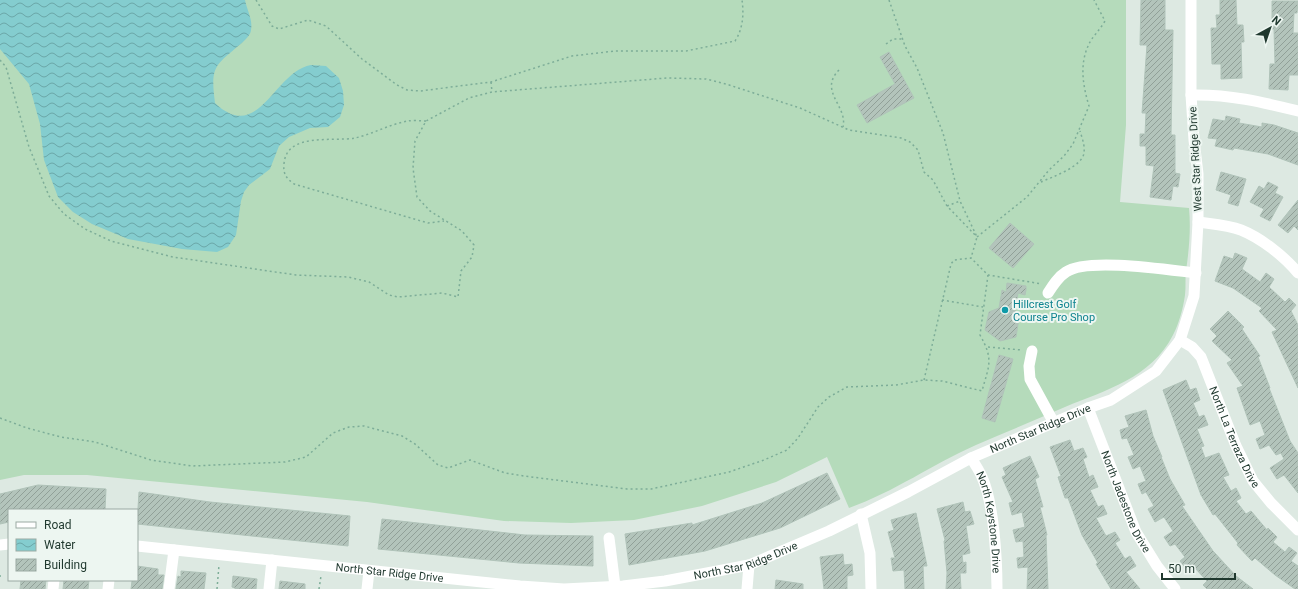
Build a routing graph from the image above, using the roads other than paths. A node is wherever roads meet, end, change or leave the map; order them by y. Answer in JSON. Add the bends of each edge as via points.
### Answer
{"nodes":[{"id":1,"x":1191,"y":0,"type":"edge"},
{"id":2,"x":1191,"y":95,"type":"junction"},
{"id":3,"x":1298,"y":111,"type":"edge"},
{"id":4,"x":1198,"y":222,"type":"junction"},
{"id":5,"x":1196,"y":273,"type":"junction"},
{"id":6,"x":1298,"y":273,"type":"edge"},
{"id":7,"x":1050,"y":290,"type":"road end"},
{"id":8,"x":1180,"y":340,"type":"junction"},
{"id":9,"x":1032,"y":351,"type":"road end"},
{"id":10,"x":1088,"y":408,"type":"junction"},
{"id":11,"x":1054,"y":423,"type":"junction"},
{"id":12,"x":971,"y":458,"type":"junction"},
{"id":13,"x":861,"y":514,"type":"junction"},
{"id":14,"x":1298,"y":530,"type":"edge"},
{"id":15,"x":610,"y":538,"type":"dead end"},
{"id":16,"x":138,"y":546,"type":"edge"},
{"id":17,"x":174,"y":550,"type":"junction"},
{"id":18,"x":272,"y":560,"type":"junction"},
{"id":19,"x":749,"y":565,"type":"junction"},
{"id":20,"x":369,"y":571,"type":"junction"},
{"id":21,"x":466,"y":585,"type":"edge"},
{"id":22,"x":620,"y":587,"type":"edge"},
{"id":23,"x":169,"y":589,"type":"edge"},
{"id":24,"x":269,"y":589,"type":"edge"},
{"id":25,"x":367,"y":589,"type":"edge"},
{"id":26,"x":564,"y":589,"type":"edge"},
{"id":27,"x":747,"y":589,"type":"edge"},
{"id":28,"x":870,"y":589,"type":"edge"},
{"id":29,"x":997,"y":589,"type":"edge"},
{"id":30,"x":1175,"y":589,"type":"edge"}],
"edges":[{"from":1,"to":2,"type":"street","name":"West Star Ridge Drive"},
{"from":2,"to":3,"type":"street","via":[[1220,94]]},
{"from":2,"to":4,"type":"street","name":"West Star Ridge Drive","via":[[1198,174]]},
{"from":4,"to":5,"type":"street","name":"West Star Ridge Drive"},
{"from":4,"to":6,"type":"street","via":[[1241,230],[1282,257]]},
{"from":5,"to":7,"type":"street","via":[[1085,265],[1066,272]]},
{"from":5,"to":8,"type":"street","name":"West Star Ridge Drive","via":[[1194,296]]},
{"from":8,"to":10,"type":"street","name":"North Star Ridge Drive","via":[[1156,371],[1111,400]]},
{"from":8,"to":14,"type":"street","name":"North La Terraza Drive","via":[[1192,347],[1201,357],[1236,446],[1253,481]]},
{"from":9,"to":11,"type":"street","via":[[1030,379]]},
{"from":10,"to":11,"type":"street","name":"North Star Ridge Drive"},
{"from":10,"to":30,"type":"street","name":"North Jadestone Drive","via":[[1136,532]]},
{"from":11,"to":12,"type":"street","name":"North Star Ridge Drive"},
{"from":12,"to":13,"type":"street","name":"North Star Ridge Drive"},
{"from":12,"to":29,"type":"street","name":"North Keystone Drive","via":[[982,478],[988,501],[996,549]]},
{"from":13,"to":19,"type":"street","name":"North Star Ridge Drive"},
{"from":13,"to":28,"type":"street","via":[[870,553]]},
{"from":15,"to":22,"type":"street"},
{"from":16,"to":17,"type":"street","name":"North Star Ridge Drive"},
{"from":17,"to":18,"type":"street","name":"North Star Ridge Drive"},
{"from":17,"to":23,"type":"street"},
{"from":18,"to":20,"type":"street","name":"North Star Ridge Drive"},
{"from":18,"to":24,"type":"street"},
{"from":19,"to":22,"type":"street","name":"North Star Ridge Drive"},
{"from":19,"to":27,"type":"street"},
{"from":20,"to":21,"type":"street","name":"North Star Ridge Drive"},
{"from":20,"to":25,"type":"street"},
{"from":21,"to":26,"type":"street","name":"North Star Ridge Drive"},
{"from":22,"to":26,"type":"street","name":"North Star Ridge Drive"}]}
